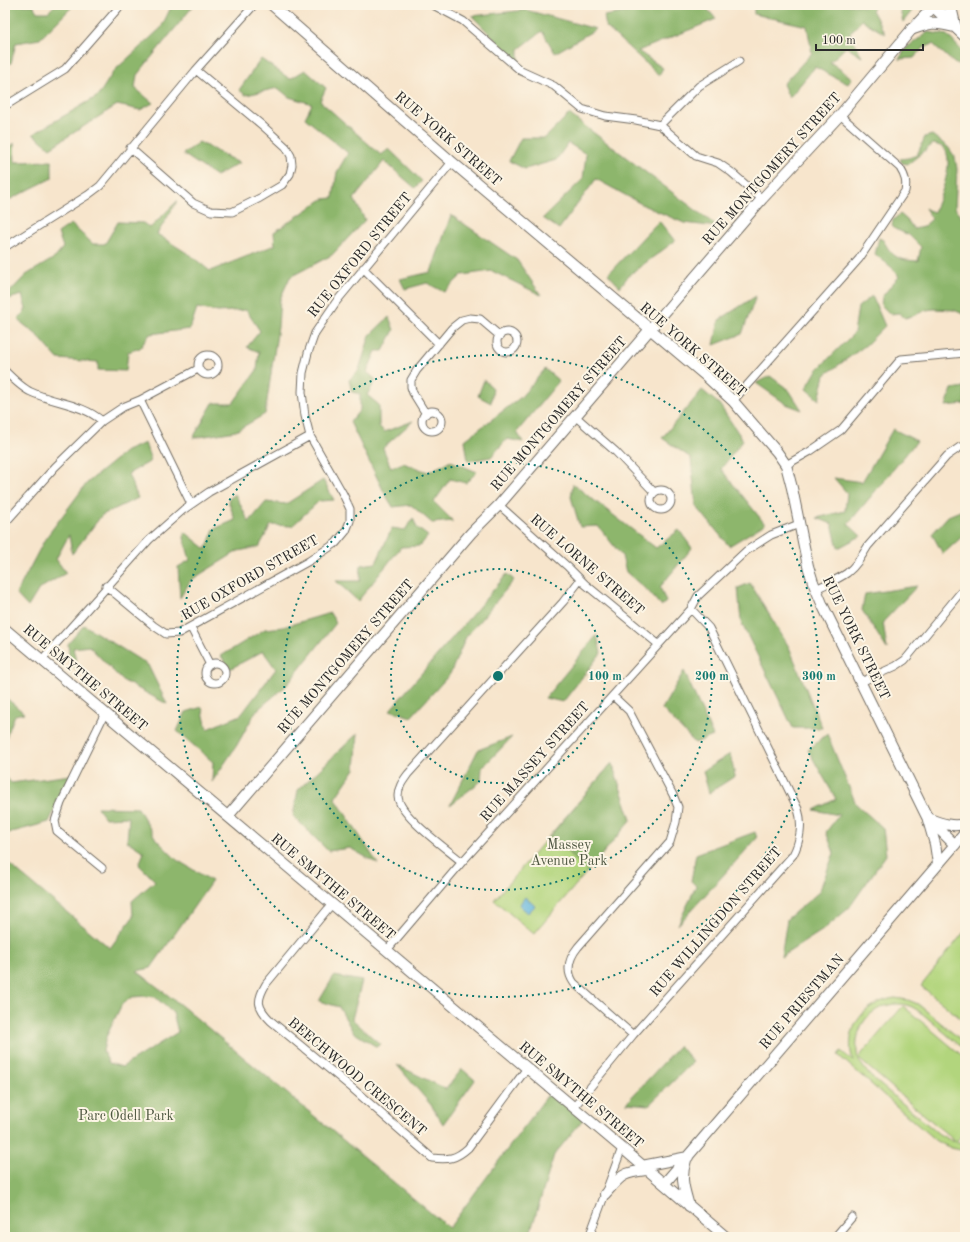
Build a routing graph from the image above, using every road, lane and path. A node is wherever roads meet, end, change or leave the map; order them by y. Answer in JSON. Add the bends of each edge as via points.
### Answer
{"nodes":[{"id":1,"x":121,"y":5,"type":"edge"},
{"id":2,"x":254,"y":5,"type":"edge"},
{"id":3,"x":272,"y":5,"type":"edge"},
{"id":4,"x":433,"y":5,"type":"edge"},
{"id":5,"x":950,"y":5,"type":"edge"},
{"id":6,"x":934,"y":6,"type":"edge"},
{"id":7,"x":955,"y":27,"type":"junction"},
{"id":8,"x":912,"y":29,"type":"junction"},
{"id":9,"x":965,"y":36,"type":"edge"},
{"id":10,"x":739,"y":61,"type":"dead end"},
{"id":11,"x":196,"y":70,"type":"junction"},
{"id":12,"x":5,"y":106,"type":"edge"},
{"id":13,"x":840,"y":115,"type":"junction"},
{"id":14,"x":660,"y":125,"type":"junction"},
{"id":15,"x":130,"y":148,"type":"junction"},
{"id":16,"x":452,"y":162,"type":"junction"},
{"id":17,"x":762,"y":199,"type":"junction"},
{"id":18,"x":5,"y":247,"type":"edge"},
{"id":19,"x":363,"y":268,"type":"junction"},
{"id":20,"x":651,"y":330,"type":"junction"},
{"id":21,"x":500,"y":336,"type":"dead end"},
{"id":22,"x":439,"y":344,"type":"junction"},
{"id":23,"x":965,"y":353,"type":"edge"},
{"id":24,"x":198,"y":369,"type":"dead end"},
{"id":25,"x":5,"y":371,"type":"edge"},
{"id":26,"x":140,"y":400,"type":"junction"},
{"id":27,"x":733,"y":401,"type":"junction"},
{"id":28,"x":426,"y":414,"type":"dead end"},
{"id":29,"x":575,"y":416,"type":"junction"},
{"id":30,"x":102,"y":421,"type":"junction"},
{"id":31,"x":310,"y":436,"type":"junction"},
{"id":32,"x":965,"y":446,"type":"edge"},
{"id":33,"x":786,"y":465,"type":"junction"},
{"id":34,"x":654,"y":492,"type":"dead end"},
{"id":35,"x":191,"y":504,"type":"junction"},
{"id":36,"x":499,"y":505,"type":"junction"},
{"id":37,"x":5,"y":523,"type":"edge"},
{"id":38,"x":799,"y":524,"type":"junction"},
{"id":39,"x":580,"y":580,"type":"junction"},
{"id":40,"x":106,"y":586,"type":"junction"},
{"id":41,"x":965,"y":587,"type":"edge"},
{"id":42,"x":816,"y":590,"type":"junction"},
{"id":43,"x":691,"y":609,"type":"junction"},
{"id":44,"x":191,"y":628,"type":"junction"},
{"id":45,"x":5,"y":629,"type":"edge"},
{"id":46,"x":658,"y":644,"type":"junction"},
{"id":47,"x":42,"y":661,"type":"junction"},
{"id":48,"x":210,"y":665,"type":"dead end"},
{"id":49,"x":861,"y":682,"type":"junction"},
{"id":50,"x":613,"y":696,"type":"junction"},
{"id":51,"x":105,"y":713,"type":"junction"},
{"id":52,"x":228,"y":816,"type":"junction"},
{"id":53,"x":927,"y":817,"type":"junction"},
{"id":54,"x":965,"y":824,"type":"edge"},
{"id":55,"x":965,"y":833,"type":"edge"},
{"id":56,"x":955,"y":845,"type":"junction"},
{"id":57,"x":462,"y":862,"type":"junction"},
{"id":58,"x":938,"y":864,"type":"junction"},
{"id":59,"x":102,"y":868,"type":"dead end"},
{"id":60,"x":332,"y":904,"type":"junction"},
{"id":61,"x":387,"y":950,"type":"junction"},
{"id":62,"x":634,"y":1035,"type":"junction"},
{"id":63,"x":527,"y":1068,"type":"junction"},
{"id":64,"x":574,"y":1107,"type":"junction"},
{"id":65,"x":622,"y":1148,"type":"junction"},
{"id":66,"x":688,"y":1157,"type":"junction"},
{"id":67,"x":644,"y":1168,"type":"junction"},
{"id":68,"x":664,"y":1184,"type":"junction"},
{"id":69,"x":605,"y":1194,"type":"junction"},
{"id":70,"x":689,"y":1206,"type":"junction"},
{"id":71,"x":852,"y":1217,"type":"dead end"},
{"id":72,"x":589,"y":1237,"type":"edge"},
{"id":73,"x":726,"y":1237,"type":"edge"},
{"id":74,"x":835,"y":1237,"type":"edge"}],
"edges":[{"from":1,"to":12,"type":"street","via":[[65,69]]},
{"from":2,"to":11,"type":"street"},
{"from":3,"to":16,"type":"street","name":"RUE YORK STREET"},
{"from":4,"to":14,"type":"street","via":[[463,21],[521,71],[554,86],[582,109],[605,116]]},
{"from":5,"to":7,"type":"main road"},
{"from":6,"to":7,"type":"main road"},
{"from":6,"to":8,"type":"street","name":"RUE MONTGOMERY STREET"},
{"from":7,"to":8,"type":"main road","via":[[940,22]]},
{"from":7,"to":9,"type":"main road"},
{"from":8,"to":13,"type":"street","name":"RUE MONTGOMERY STREET"},
{"from":10,"to":14,"type":"street","via":[[699,86]]},
{"from":11,"to":15,"type":"street"},
{"from":11,"to":15,"type":"street","via":[[286,147],[292,165],[290,174],[282,185],[232,212],[211,211],[193,203]]},
{"from":13,"to":17,"type":"street","name":"RUE MONTGOMERY STREET"},
{"from":13,"to":27,"type":"street","via":[[900,168],[905,175],[905,191],[859,259]]},
{"from":14,"to":17,"type":"street","via":[[696,156],[718,163]]},
{"from":15,"to":18,"type":"street","via":[[100,186]]},
{"from":16,"to":19,"type":"street","name":"RUE OXFORD STREET"},
{"from":16,"to":20,"type":"street","name":"RUE YORK STREET"},
{"from":17,"to":20,"type":"street","name":"RUE MONTGOMERY STREET"},
{"from":19,"to":22,"type":"street"},
{"from":19,"to":31,"type":"street","name":"RUE OXFORD STREET","via":[[315,333],[308,353],[302,392]]},
{"from":20,"to":27,"type":"street","name":"RUE YORK STREET"},
{"from":20,"to":29,"type":"street","name":"RUE MONTGOMERY STREET"},
{"from":21,"to":22,"type":"street","via":[[483,321],[470,318],[462,320],[452,328]]},
{"from":22,"to":28,"type":"street","via":[[412,380],[411,388]]},
{"from":23,"to":33,"type":"street","via":[[901,359],[841,430]]},
{"from":24,"to":26,"type":"street"},
{"from":25,"to":30,"type":"street","via":[[30,392],[88,411]]},
{"from":26,"to":30,"type":"street","via":[[123,407]]},
{"from":26,"to":35,"type":"street"},
{"from":27,"to":33,"type":"street","name":"RUE YORK STREET"},
{"from":29,"to":34,"type":"street","via":[[616,452]]},
{"from":29,"to":36,"type":"street","name":"RUE MONTGOMERY STREET"},
{"from":30,"to":37,"type":"street","via":[[55,467]]},
{"from":31,"to":35,"type":"street"},
{"from":31,"to":44,"type":"street","name":"RUE OXFORD STREET","via":[[350,509],[346,531],[336,543],[309,561]]},
{"from":32,"to":42,"type":"street","via":[[947,456],[850,570]]},
{"from":33,"to":38,"type":"street","name":"RUE YORK STREET"},
{"from":35,"to":40,"type":"street","via":[[148,540]]},
{"from":36,"to":39,"type":"street","name":"RUE LORNE STREET"},
{"from":36,"to":52,"type":"street","name":"RUE MONTGOMERY STREET","via":[[466,539]]},
{"from":38,"to":42,"type":"street","name":"RUE YORK STREET"},
{"from":38,"to":43,"type":"street","name":"RUE MASSEY STREET","via":[[771,535],[746,551],[698,596]]},
{"from":39,"to":46,"type":"street","name":"RUE LORNE STREET"},
{"from":39,"to":57,"type":"street","via":[[400,786],[398,797],[401,807],[409,817]]},
{"from":40,"to":44,"type":"street","name":"RUE OXFORD STREET","via":[[166,634],[179,633]]},
{"from":40,"to":47,"type":"street"},
{"from":41,"to":49,"type":"street","via":[[905,660]]},
{"from":42,"to":49,"type":"street","name":"RUE YORK STREET"},
{"from":43,"to":46,"type":"street","name":"RUE MASSEY STREET"},
{"from":43,"to":62,"type":"street","name":"RUE WILLINGDON STREET","via":[[709,628],[798,809],[798,845],[793,855]]},
{"from":44,"to":48,"type":"street"},
{"from":45,"to":47,"type":"street","name":"RUE SMYTHE STREET"},
{"from":46,"to":50,"type":"street","name":"RUE MASSEY STREET"},
{"from":47,"to":51,"type":"street","name":"RUE SMYTHE STREET"},
{"from":49,"to":53,"type":"street","name":"RUE YORK STREET"},
{"from":50,"to":57,"type":"street","name":"RUE MASSEY STREET"},
{"from":50,"to":62,"type":"street","via":[[629,711],[673,795],[678,807],[676,822],[670,842],[571,955],[569,962],[570,978],[574,983]]},
{"from":51,"to":52,"type":"street","name":"RUE SMYTHE STREET"},
{"from":51,"to":59,"type":"street","via":[[61,803],[55,821],[57,831]]},
{"from":52,"to":60,"type":"street","name":"RUE SMYTHE STREET"},
{"from":53,"to":54,"type":"street","via":[[946,825]]},
{"from":53,"to":56,"type":"street","name":"RUE YORK STREET"},
{"from":53,"to":58,"type":"street"},
{"from":55,"to":56,"type":"street","name":"RUE PRIESTMAN"},
{"from":56,"to":58,"type":"street","name":"RUE PRIESTMAN"},
{"from":57,"to":61,"type":"street","name":"RUE MASSEY STREET"},
{"from":58,"to":66,"type":"street","name":"RUE PRIESTMAN"},
{"from":60,"to":61,"type":"street","name":"RUE SMYTHE STREET"},
{"from":60,"to":63,"type":"street","name":"BEECHWOOD CRESCENT","via":[[266,984],[259,995],[260,1006],[271,1021],[432,1158],[446,1160],[468,1148]]},
{"from":61,"to":63,"type":"street","name":"RUE SMYTHE STREET"},
{"from":62,"to":64,"type":"street","name":"RUE WILLINGDON STREET"},
{"from":63,"to":64,"type":"street","name":"RUE SMYTHE STREET"},
{"from":64,"to":65,"type":"street","name":"RUE SMYTHE STREET"},
{"from":65,"to":67,"type":"street","name":"RUE SMYTHE STREET"},
{"from":65,"to":69,"type":"street"},
{"from":66,"to":67,"type":"street"},
{"from":66,"to":68,"type":"street","name":"RUE PRIESTMAN"},
{"from":66,"to":70,"type":"street","via":[[682,1172]]},
{"from":67,"to":68,"type":"street","name":"RUE SMYTHE STREET"},
{"from":67,"to":69,"type":"street","via":[[622,1175]]},
{"from":68,"to":70,"type":"street","name":"RUE SMYTHE STREET"},
{"from":69,"to":72,"type":"street"},
{"from":70,"to":73,"type":"street","name":"RUE SMYTHE STREET"},
{"from":71,"to":74,"type":"street"}]}
